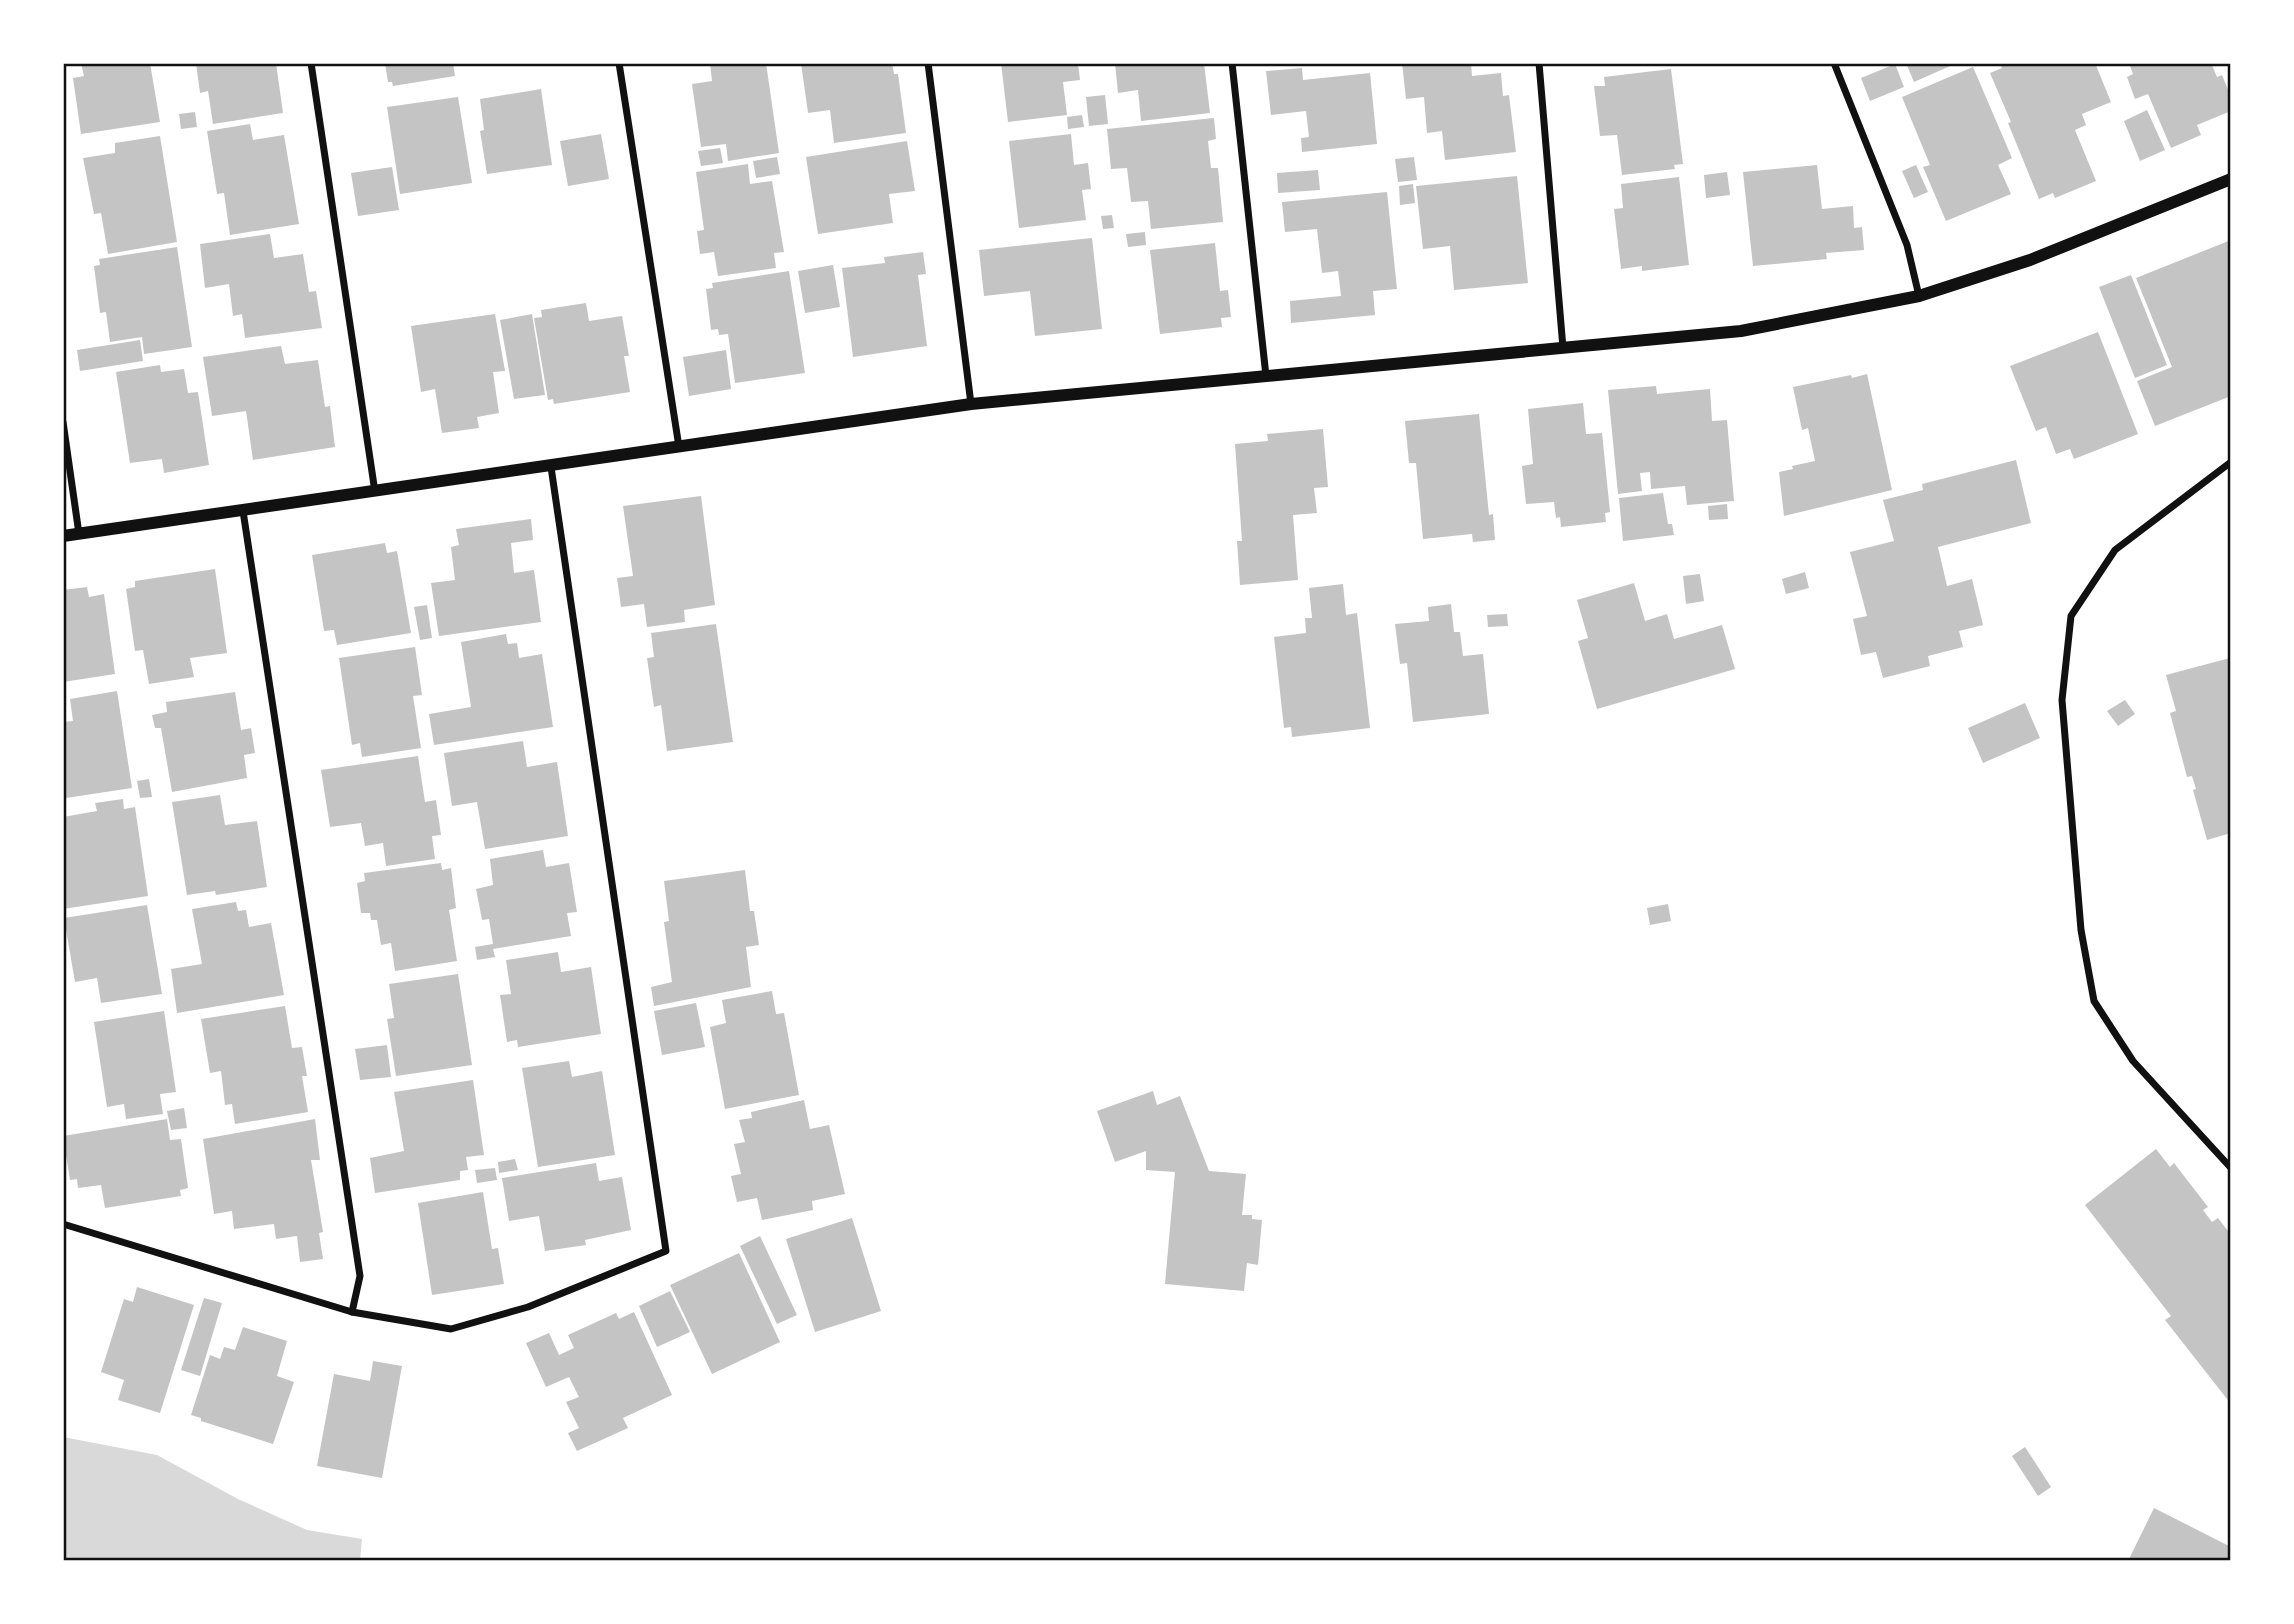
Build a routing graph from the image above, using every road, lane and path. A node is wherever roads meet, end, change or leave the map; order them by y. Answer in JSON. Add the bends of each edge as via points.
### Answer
{"nodes":[{"id":1,"x":311,"y":63,"type":"edge"},
{"id":2,"x":619,"y":63,"type":"edge"},
{"id":3,"x":928,"y":63,"type":"edge"},
{"id":4,"x":1232,"y":63,"type":"edge"},
{"id":5,"x":1539,"y":63,"type":"edge"},
{"id":6,"x":1834,"y":63,"type":"edge"},
{"id":7,"x":2231,"y":179,"type":"edge"},
{"id":8,"x":1919,"y":296,"type":"junction"},
{"id":9,"x":1563,"y":348,"type":"junction"},
{"id":10,"x":1265,"y":376,"type":"junction"},
{"id":11,"x":971,"y":404,"type":"junction"},
{"id":12,"x":63,"y":422,"type":"edge"},
{"id":13,"x":679,"y":447,"type":"junction"},
{"id":14,"x":2231,"y":462,"type":"edge"},
{"id":15,"x":551,"y":467,"type":"junction"},
{"id":16,"x":375,"y":492,"type":"junction"},
{"id":17,"x":243,"y":511,"type":"junction"},
{"id":18,"x":79,"y":534,"type":"junction"},
{"id":19,"x":63,"y":536,"type":"edge"},
{"id":20,"x":2231,"y":1168,"type":"edge"},
{"id":21,"x":63,"y":1224,"type":"edge"},
{"id":22,"x":352,"y":1312,"type":"junction"}],
"edges":[{"from":1,"to":16,"type":"street"},
{"from":2,"to":13,"type":"street"},
{"from":3,"to":11,"type":"street"},
{"from":4,"to":10,"type":"street"},
{"from":5,"to":9,"type":"street"},
{"from":6,"to":8,"type":"street","via":[[1907,245]]},
{"from":7,"to":8,"type":"street","via":[[2030,260]]},
{"from":8,"to":9,"type":"street","via":[[1741,331]]},
{"from":9,"to":10,"type":"street"},
{"from":10,"to":11,"type":"street"},
{"from":11,"to":13,"type":"street"},
{"from":12,"to":18,"type":"street"},
{"from":13,"to":15,"type":"street"},
{"from":14,"to":20,"type":"street","via":[[2115,550],[2071,617],[2062,700],[2081,930],[2094,1001],[2133,1061]]},
{"from":15,"to":16,"type":"street"},
{"from":15,"to":22,"type":"street","via":[[666,1251],[528,1307],[451,1329]]},
{"from":16,"to":17,"type":"street"},
{"from":17,"to":18,"type":"street"},
{"from":17,"to":22,"type":"street","via":[[360,1276]]},
{"from":18,"to":19,"type":"street"},
{"from":21,"to":22,"type":"street"}]}
